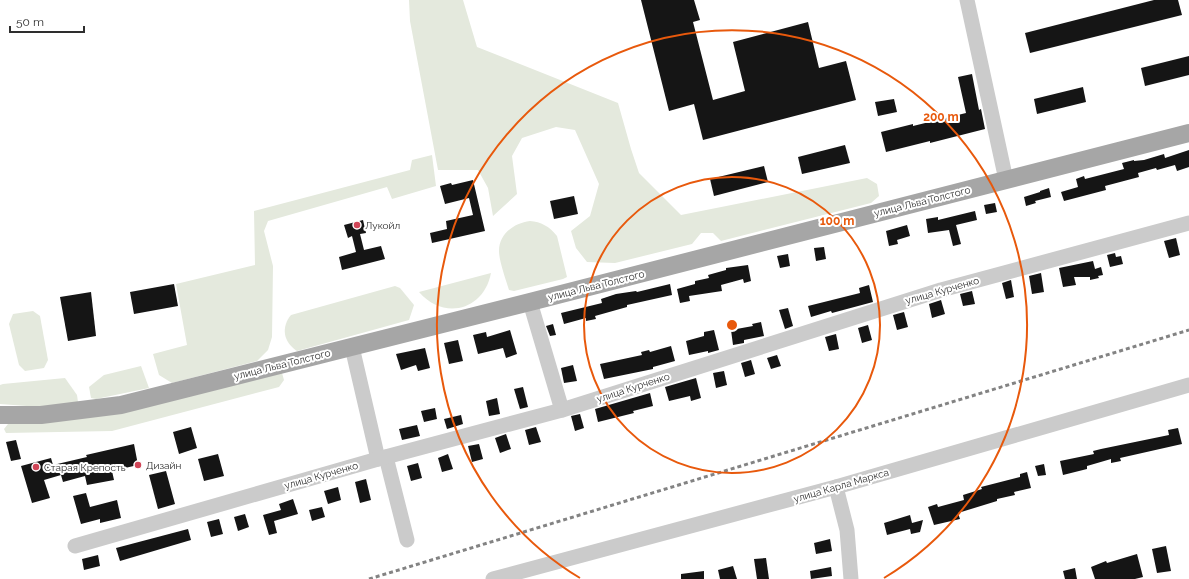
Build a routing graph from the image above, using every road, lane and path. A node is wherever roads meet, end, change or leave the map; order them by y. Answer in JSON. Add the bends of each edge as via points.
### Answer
{"nodes":[{"id":1,"x":967,"y":0,"type":"edge"},
{"id":2,"x":1189,"y":133,"type":"edge"},
{"id":3,"x":1006,"y":180,"type":"junction"},
{"id":4,"x":1189,"y":223,"type":"edge"},
{"id":5,"x":530,"y":302,"type":"junction"},
{"id":6,"x":352,"y":347,"type":"junction"},
{"id":7,"x":1189,"y":385,"type":"edge"},
{"id":8,"x":562,"y":410,"type":"junction"},
{"id":9,"x":0,"y":415,"type":"edge"},
{"id":10,"x":382,"y":458,"type":"junction"},
{"id":11,"x":836,"y":486,"type":"junction"},
{"id":12,"x":407,"y":540,"type":"dead end"},
{"id":13,"x":75,"y":546,"type":"dead end"},
{"id":14,"x":493,"y":579,"type":"edge"},
{"id":15,"x":851,"y":579,"type":"edge"}],
"edges":[{"from":1,"to":3,"type":"street"},
{"from":2,"to":3,"type":"main road","name":"улица Льва Толстого"},
{"from":3,"to":5,"type":"main road","name":"улица Льва Толстого"},
{"from":4,"to":8,"type":"street","name":"улица Курченко","via":[[941,290]]},
{"from":5,"to":6,"type":"main road","name":"улица Льва Толстого"},
{"from":5,"to":8,"type":"street"},
{"from":6,"to":9,"type":"main road","name":"улица Льва Толстого","via":[[121,405],[41,415]]},
{"from":6,"to":10,"type":"street"},
{"from":7,"to":11,"type":"street","name":"улица Карла Маркса"},
{"from":8,"to":10,"type":"street","name":"улица Курченко"},
{"from":10,"to":12,"type":"street"},
{"from":10,"to":13,"type":"street","name":"улица Курченко"},
{"from":11,"to":14,"type":"street","name":"улица Карла Маркса"},
{"from":11,"to":15,"type":"street","via":[[846,530]]}]}
